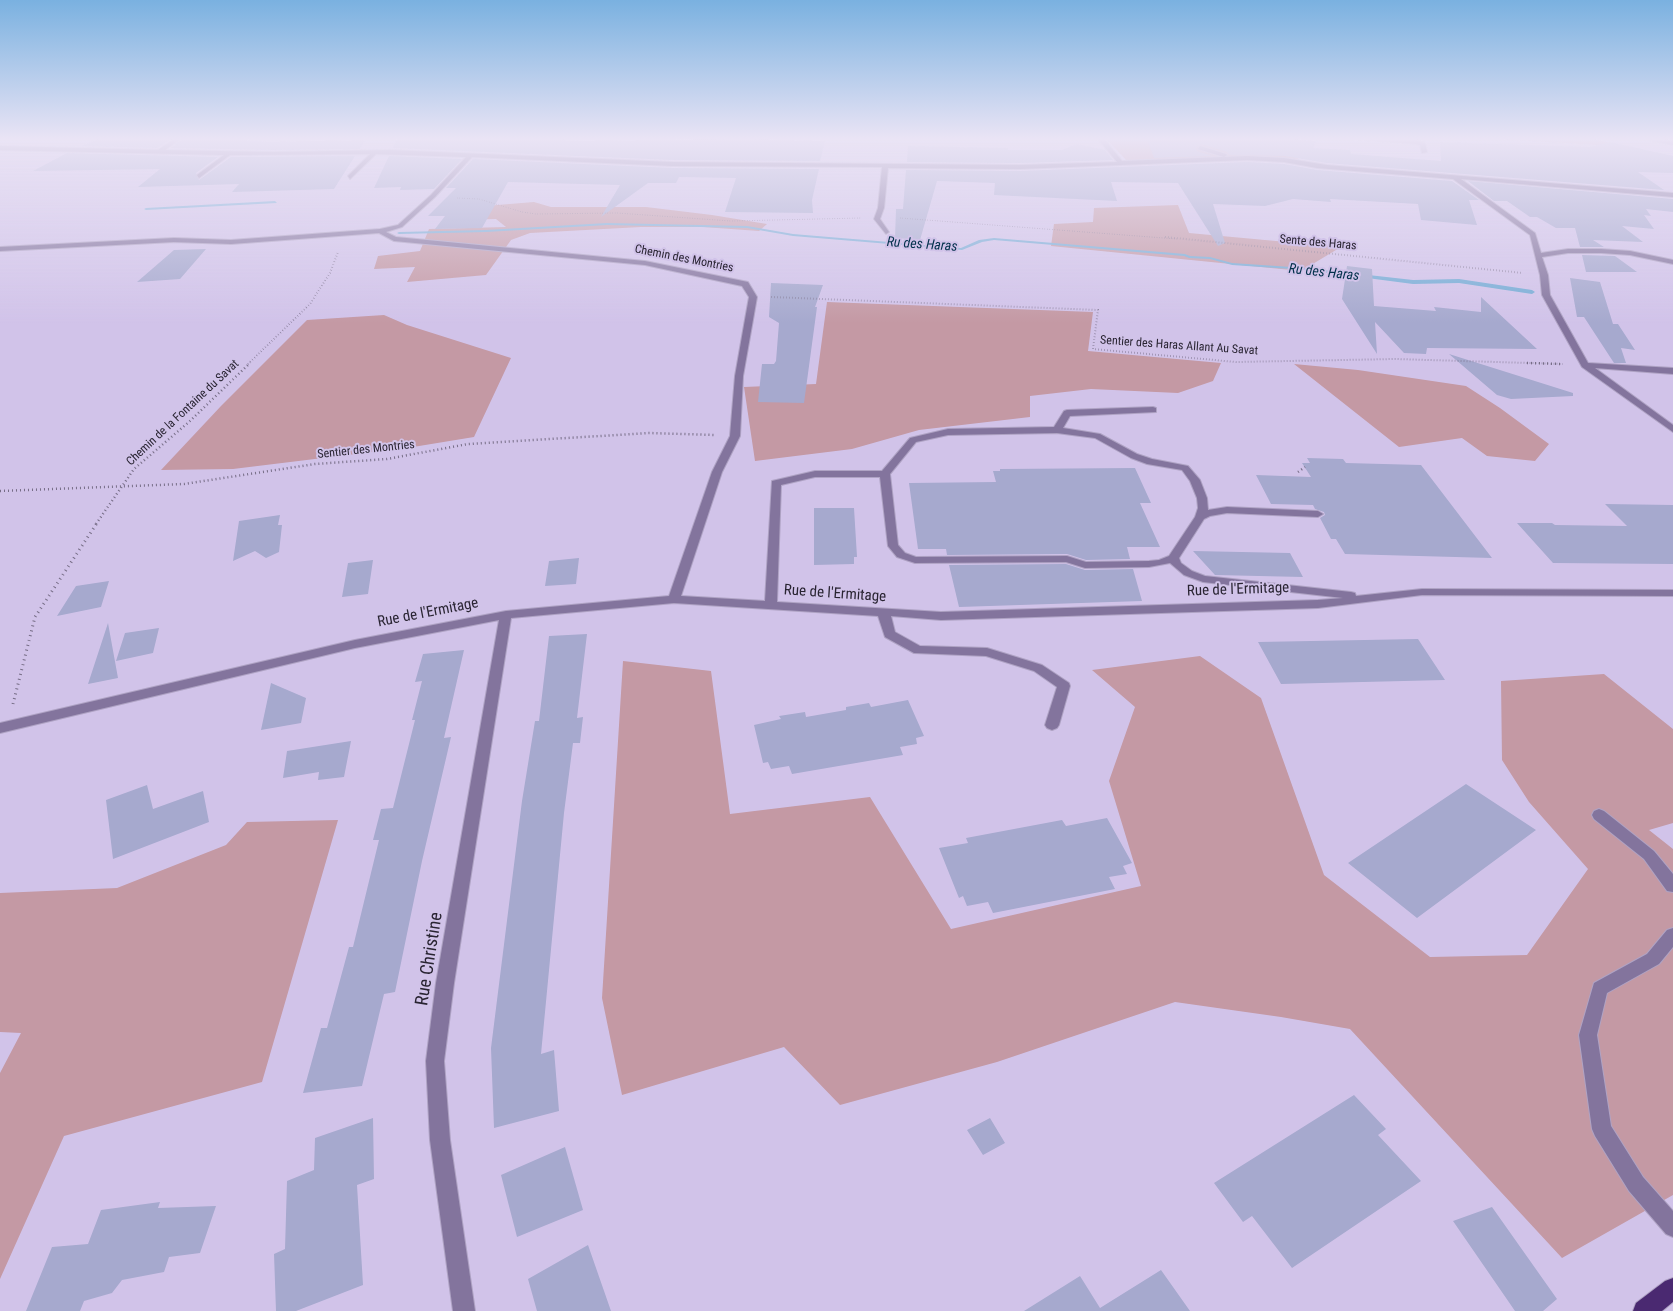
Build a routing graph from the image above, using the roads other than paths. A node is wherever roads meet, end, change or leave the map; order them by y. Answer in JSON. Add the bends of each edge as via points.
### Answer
{"nodes":[{"id":1,"x":428,"y":200,"type":"edge"},
{"id":2,"x":882,"y":200,"type":"edge"},
{"id":3,"x":1486,"y":200,"type":"edge"},
{"id":4,"x":380,"y":232,"type":"junction"},
{"id":5,"x":886,"y":232,"type":"dead end"},
{"id":6,"x":0,"y":249,"type":"edge"},
{"id":7,"x":1539,"y":255,"type":"junction"},
{"id":8,"x":1673,"y":262,"type":"edge"},
{"id":9,"x":1585,"y":365,"type":"junction"},
{"id":10,"x":1673,"y":371,"type":"edge"},
{"id":11,"x":1153,"y":410,"type":"dead end"},
{"id":12,"x":1673,"y":429,"type":"edge"},
{"id":13,"x":1057,"y":430,"type":"junction"},
{"id":14,"x":885,"y":474,"type":"junction"},
{"id":15,"x":1318,"y":514,"type":"dead end"},
{"id":16,"x":1200,"y":516,"type":"junction"},
{"id":17,"x":1173,"y":558,"type":"junction"},
{"id":18,"x":1673,"y":593,"type":"edge"},
{"id":19,"x":1370,"y":598,"type":"junction"},
{"id":20,"x":674,"y":599,"type":"junction"},
{"id":21,"x":770,"y":606,"type":"junction"},
{"id":22,"x":884,"y":614,"type":"junction"},
{"id":23,"x":506,"y":615,"type":"junction"},
{"id":24,"x":1052,"y":725,"type":"dead end"},
{"id":25,"x":4,"y":728,"type":"edge"},
{"id":26,"x":1599,"y":815,"type":"dead end"},
{"id":27,"x":1673,"y":886,"type":"edge"},
{"id":28,"x":1673,"y":935,"type":"edge"},
{"id":29,"x":1673,"y":1227,"type":"edge"},
{"id":30,"x":1673,"y":1290,"type":"edge"},
{"id":31,"x":464,"y":1311,"type":"edge"},
{"id":32,"x":1644,"y":1311,"type":"edge"}],
"edges":[{"from":1,"to":4,"type":"street","via":[[400,226]]},
{"from":2,"to":5,"type":"street","via":[[878,218]]},
{"from":3,"to":7,"type":"street","via":[[1533,234]]},
{"from":4,"to":6,"type":"street","via":[[231,242],[174,240]]},
{"from":4,"to":20,"type":"street","name":"Chemin des Montries","via":[[394,239],[645,263],[746,284],[753,297],[739,376],[735,436],[717,472]]},
{"from":7,"to":8,"type":"street","via":[[1601,251]]},
{"from":7,"to":9,"type":"street","via":[[1546,295]]},
{"from":9,"to":10,"type":"street"},
{"from":9,"to":12,"type":"street"},
{"from":11,"to":13,"type":"street","via":[[1067,413]]},
{"from":13,"to":14,"type":"street","via":[[948,432],[914,440]]},
{"from":13,"to":16,"type":"street","via":[[1097,436],[1150,462],[1186,468],[1202,498]]},
{"from":14,"to":17,"type":"street","via":[[893,546],[906,558],[1067,559],[1085,565],[1162,563]]},
{"from":14,"to":21,"type":"street","via":[[816,474],[776,483]]},
{"from":15,"to":16,"type":"street","via":[[1227,510]]},
{"from":16,"to":17,"type":"street"},
{"from":17,"to":19,"type":"street","via":[[1177,566],[1203,579]]},
{"from":18,"to":19,"type":"street","name":"Rue de l'Ermitage","via":[[1422,592]]},
{"from":19,"to":22,"type":"street","name":"Rue de l'Ermitage","via":[[1318,604],[1149,610],[941,616]]},
{"from":20,"to":21,"type":"street","name":"Rue de l'Ermitage"},
{"from":20,"to":23,"type":"street","name":"Rue de l'Ermitage"},
{"from":21,"to":22,"type":"street","name":"Rue de l'Ermitage"},
{"from":22,"to":24,"type":"street","via":[[889,634],[918,650],[987,652],[1038,668],[1064,686]]},
{"from":23,"to":25,"type":"street","name":"Rue de l'Ermitage","via":[[355,644]]},
{"from":23,"to":31,"type":"street","name":"Rue Christine","via":[[435,1061],[440,1140]]},
{"from":26,"to":27,"type":"street","via":[[1649,855]]},
{"from":28,"to":29,"type":"street","via":[[1653,959],[1600,988],[1588,1035],[1602,1129],[1636,1184]]},
{"from":30,"to":32,"type":"main road"}]}
